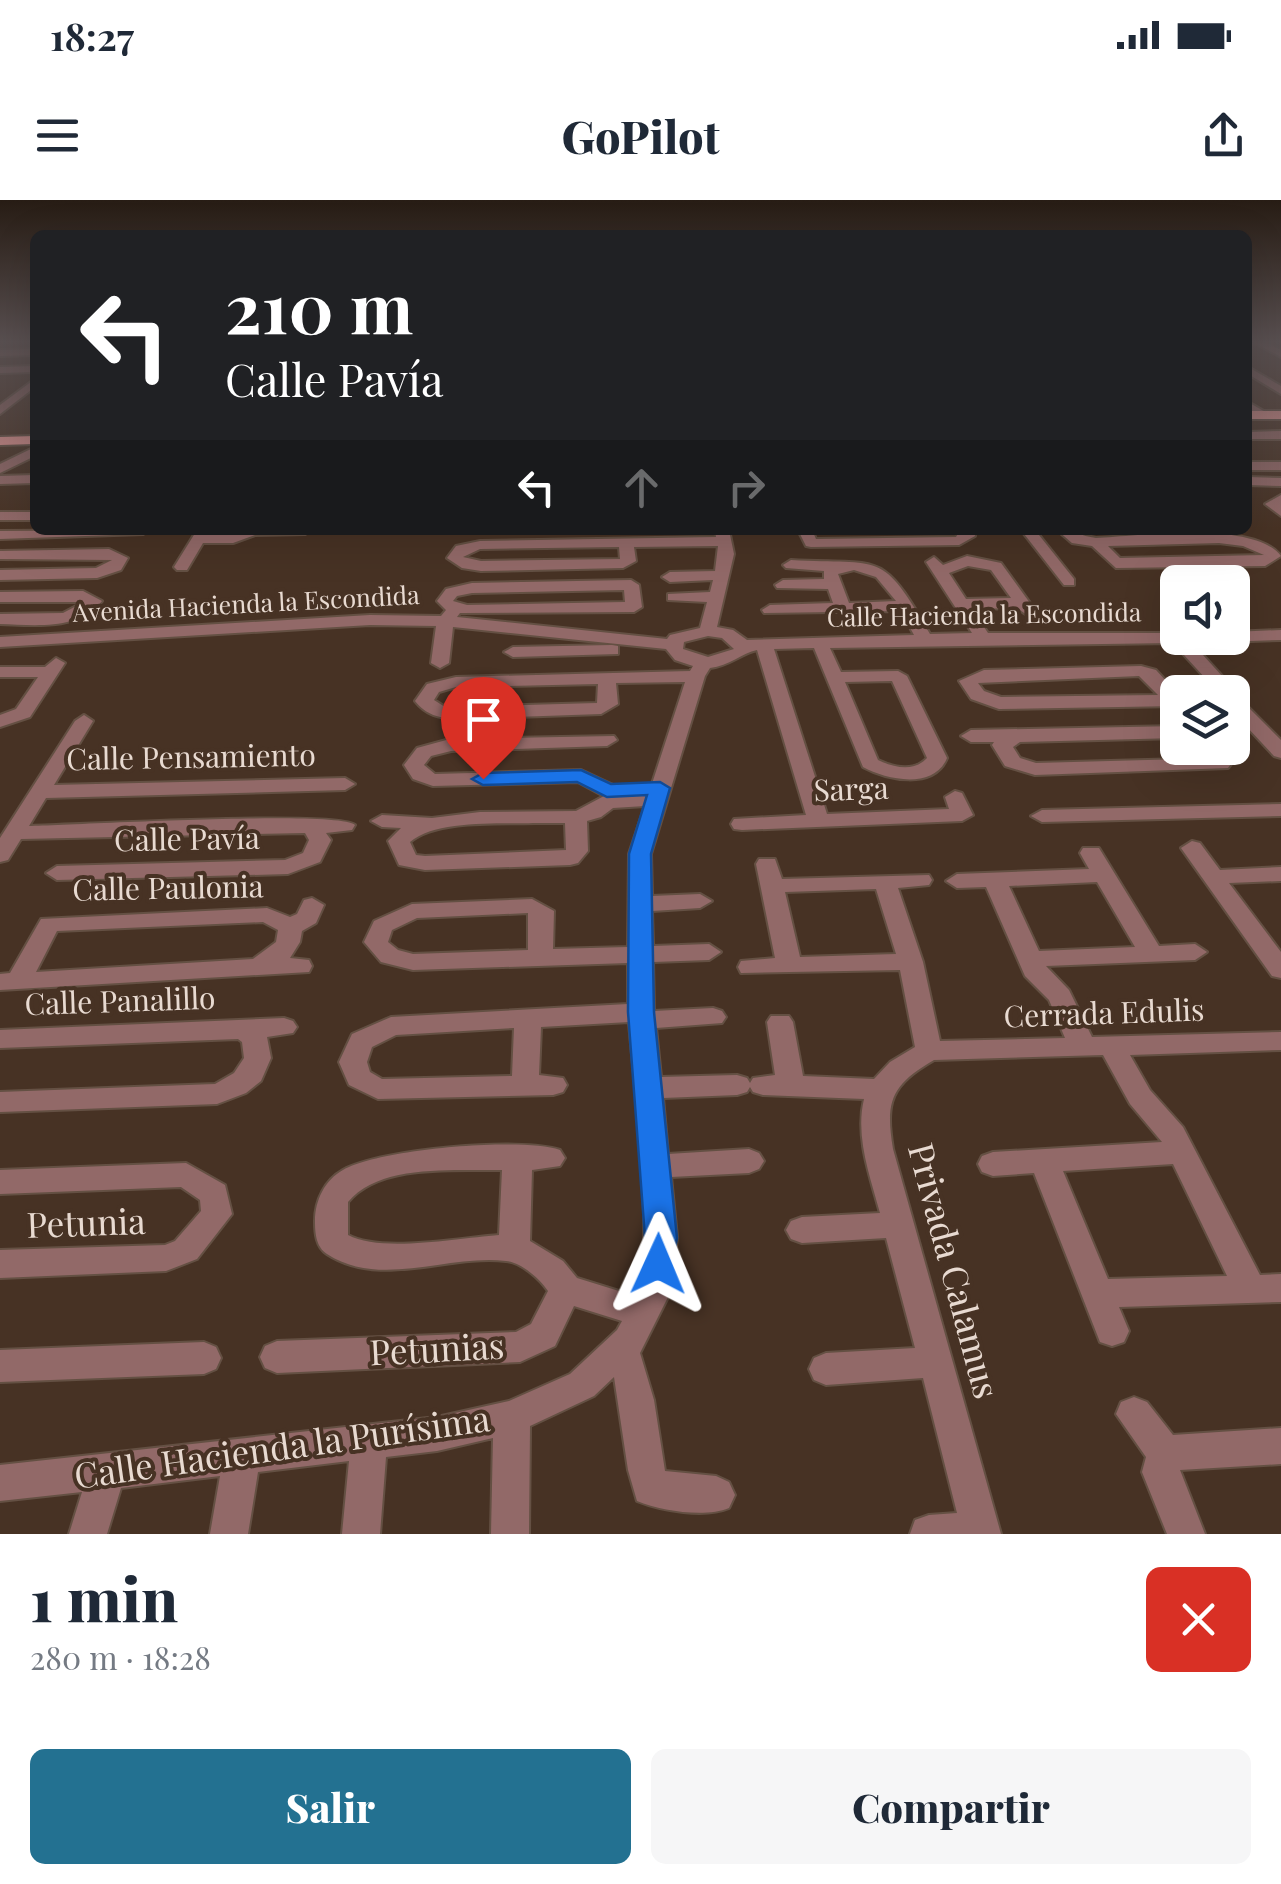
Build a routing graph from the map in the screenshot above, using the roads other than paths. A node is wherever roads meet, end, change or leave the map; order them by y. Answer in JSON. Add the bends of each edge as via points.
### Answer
{"nodes":[{"id":1,"x":1252,"y":408,"type":"edge"},
{"id":2,"x":1263,"y":415,"type":"junction"},
{"id":3,"x":1252,"y":417,"type":"edge"},
{"id":4,"x":1252,"y":418,"type":"edge"},
{"id":5,"x":1281,"y":418,"type":"edge"},
{"id":6,"x":0,"y":433,"type":"edge"},
{"id":7,"x":30,"y":433,"type":"edge"},
{"id":8,"x":1252,"y":436,"type":"edge"},
{"id":9,"x":1281,"y":436,"type":"edge"},
{"id":10,"x":30,"y":440,"type":"edge"},
{"id":11,"x":0,"y":441,"type":"edge"},
{"id":12,"x":1252,"y":451,"type":"edge"},
{"id":13,"x":1281,"y":451,"type":"edge"},
{"id":14,"x":30,"y":453,"type":"edge"},
{"id":15,"x":4,"y":465,"type":"edge"},
{"id":16,"x":1252,"y":466,"type":"edge"},
{"id":17,"x":1281,"y":466,"type":"edge"},
{"id":18,"x":30,"y":476,"type":"edge"},
{"id":19,"x":1252,"y":481,"type":"edge"},
{"id":20,"x":1281,"y":482,"type":"edge"},
{"id":21,"x":1281,"y":499,"type":"edge"},
{"id":22,"x":1281,"y":512,"type":"edge"},
{"id":23,"x":6,"y":516,"type":"edge"},
{"id":24,"x":0,"y":532,"type":"edge"},
{"id":25,"x":30,"y":532,"type":"edge"},
{"id":26,"x":201,"y":535,"type":"edge"},
{"id":27,"x":241,"y":535,"type":"edge"},
{"id":28,"x":807,"y":535,"type":"edge"},
{"id":29,"x":968,"y":535,"type":"edge"},
{"id":30,"x":1034,"y":535,"type":"edge"},
{"id":31,"x":1073,"y":535,"type":"edge"},
{"id":32,"x":656,"y":536,"type":"edge"},
{"id":33,"x":724,"y":536,"type":"edge"},
{"id":34,"x":1096,"y":542,"type":"junction"},
{"id":35,"x":626,"y":543,"type":"junction"},
{"id":36,"x":439,"y":546,"type":"dead end"},
{"id":37,"x":474,"y":546,"type":"junction"},
{"id":38,"x":0,"y":554,"type":"edge"},
{"id":39,"x":791,"y":565,"type":"dead end"},
{"id":40,"x":182,"y":567,"type":"dead end"},
{"id":41,"x":0,"y":575,"type":"edge"},
{"id":42,"x":834,"y":575,"type":"junction"},
{"id":43,"x":722,"y":576,"type":"junction"},
{"id":44,"x":670,"y":577,"type":"dead end"},
{"id":45,"x":1069,"y":582,"type":"dead end"},
{"id":46,"x":631,"y":585,"type":"dead end"},
{"id":47,"x":783,"y":585,"type":"dead end"},
{"id":48,"x":0,"y":597,"type":"edge"},
{"id":49,"x":716,"y":597,"type":"junction"},
{"id":50,"x":674,"y":598,"type":"dead end"},
{"id":51,"x":97,"y":599,"type":"junction"},
{"id":52,"x":962,"y":604,"type":"junction"},
{"id":53,"x":904,"y":606,"type":"junction"},
{"id":54,"x":843,"y":608,"type":"junction"},
{"id":55,"x":449,"y":610,"type":"junction"},
{"id":56,"x":770,"y":610,"type":"dead end"},
{"id":57,"x":0,"y":620,"type":"edge"},
{"id":58,"x":708,"y":631,"type":"junction"},
{"id":59,"x":1281,"y":635,"type":"edge"},
{"id":60,"x":1250,"y":637,"type":"edge"},
{"id":61,"x":982,"y":638,"type":"junction"},
{"id":62,"x":1160,"y":638,"type":"edge"},
{"id":63,"x":925,"y":640,"type":"junction"},
{"id":64,"x":6,"y":642,"type":"edge"},
{"id":65,"x":820,"y":643,"type":"junction"},
{"id":66,"x":663,"y":644,"type":"junction"},
{"id":67,"x":764,"y":645,"type":"junction"},
{"id":68,"x":743,"y":646,"type":"junction"},
{"id":69,"x":513,"y":652,"type":"dead end"},
{"id":70,"x":1193,"y":655,"type":"edge"},
{"id":71,"x":0,"y":658,"type":"edge"},
{"id":72,"x":440,"y":663,"type":"dead end"},
{"id":73,"x":700,"y":669,"type":"junction"},
{"id":74,"x":0,"y":672,"type":"edge"},
{"id":75,"x":1212,"y":675,"type":"edge"},
{"id":76,"x":836,"y":677,"type":"junction"},
{"id":77,"x":607,"y":678,"type":"junction"},
{"id":78,"x":1175,"y":700,"type":"edge"},
{"id":79,"x":1250,"y":718,"type":"edge"},
{"id":80,"x":0,"y":721,"type":"edge"},
{"id":81,"x":84,"y":721,"type":"dead end"},
{"id":82,"x":1250,"y":730,"type":"edge"},
{"id":83,"x":1261,"y":730,"type":"junction"},
{"id":84,"x":1160,"y":732,"type":"edge"},
{"id":85,"x":971,"y":736,"type":"dead end"},
{"id":86,"x":1014,"y":736,"type":"junction"},
{"id":87,"x":607,"y":740,"type":"dead end"},
{"id":88,"x":582,"y":742,"type":"junction"},
{"id":89,"x":1281,"y":752,"type":"edge"},
{"id":90,"x":1160,"y":760,"type":"edge"},
{"id":91,"x":581,"y":776,"type":"junction"},
{"id":92,"x":345,"y":784,"type":"dead end"},
{"id":93,"x":39,"y":792,"type":"junction"},
{"id":94,"x":658,"y":794,"type":"junction"},
{"id":95,"x":958,"y":806,"type":"dead end"},
{"id":96,"x":1281,"y":810,"type":"edge"},
{"id":97,"x":1042,"y":816,"type":"dead end"},
{"id":98,"x":576,"y":817,"type":"junction"},
{"id":99,"x":818,"y":821,"type":"junction"},
{"id":100,"x":382,"y":822,"type":"dead end"},
{"id":101,"x":433,"y":822,"type":"junction"},
{"id":102,"x":742,"y":824,"type":"dead end"},
{"id":103,"x":344,"y":825,"type":"dead end"},
{"id":104,"x":312,"y":827,"type":"junction"},
{"id":105,"x":94,"y":830,"type":"junction"},
{"id":106,"x":14,"y":833,"type":"junction"},
{"id":107,"x":1192,"y":848,"type":"dead end"},
{"id":108,"x":1091,"y":853,"type":"dead end"},
{"id":109,"x":0,"y":855,"type":"edge"},
{"id":110,"x":1281,"y":874,"type":"edge"},
{"id":111,"x":1105,"y":876,"type":"junction"},
{"id":112,"x":1213,"y":877,"type":"junction"},
{"id":113,"x":921,"y":880,"type":"dead end"},
{"id":114,"x":996,"y":880,"type":"junction"},
{"id":115,"x":957,"y":881,"type":"dead end"},
{"id":116,"x":885,"y":882,"type":"junction"},
{"id":117,"x":700,"y":901,"type":"dead end"},
{"id":118,"x":640,"y":904,"type":"junction"},
{"id":119,"x":312,"y":905,"type":"dead end"},
{"id":120,"x":290,"y":928,"type":"junction"},
{"id":121,"x":1273,"y":949,"type":"edge"},
{"id":122,"x":708,"y":952,"type":"dead end"},
{"id":123,"x":1194,"y":952,"type":"dead end"},
{"id":124,"x":1152,"y":954,"type":"junction"},
{"id":125,"x":641,"y":955,"type":"junction"},
{"id":126,"x":540,"y":958,"type":"junction"},
{"id":127,"x":1031,"y":959,"type":"junction"},
{"id":128,"x":912,"y":962,"type":"junction"},
{"id":129,"x":789,"y":965,"type":"junction"},
{"id":130,"x":300,"y":966,"type":"dead end"},
{"id":131,"x":256,"y":967,"type":"junction"},
{"id":132,"x":750,"y":967,"type":"dead end"},
{"id":133,"x":1281,"y":970,"type":"edge"},
{"id":134,"x":10,"y":980,"type":"edge"},
{"id":135,"x":642,"y":1016,"type":"junction"},
{"id":136,"x":713,"y":1016,"type":"dead end"},
{"id":137,"x":528,"y":1018,"type":"junction"},
{"id":138,"x":780,"y":1022,"type":"dead end"},
{"id":139,"x":391,"y":1026,"type":"junction"},
{"id":140,"x":357,"y":1027,"type":"dead end"},
{"id":141,"x":284,"y":1028,"type":"dead end"},
{"id":142,"x":243,"y":1030,"type":"junction"},
{"id":143,"x":0,"y":1039,"type":"edge"},
{"id":144,"x":1097,"y":1046,"type":"junction"},
{"id":145,"x":1277,"y":1048,"type":"edge"},
{"id":146,"x":930,"y":1052,"type":"junction"},
{"id":147,"x":764,"y":1085,"type":"junction"},
{"id":148,"x":648,"y":1088,"type":"junction"},
{"id":149,"x":880,"y":1089,"type":"junction"},
{"id":150,"x":0,"y":1102,"type":"edge"},
{"id":151,"x":1182,"y":1152,"type":"junction"},
{"id":152,"x":550,"y":1158,"type":"dead end"},
{"id":153,"x":517,"y":1160,"type":"junction"},
{"id":154,"x":1044,"y":1160,"type":"junction"},
{"id":155,"x":749,"y":1161,"type":"dead end"},
{"id":156,"x":993,"y":1164,"type":"dead end"},
{"id":157,"x":654,"y":1166,"type":"junction"},
{"id":158,"x":0,"y":1182,"type":"edge"},
{"id":159,"x":898,"y":1225,"type":"junction"},
{"id":160,"x":802,"y":1230,"type":"dead end"},
{"id":161,"x":514,"y":1247,"type":"junction"},
{"id":162,"x":0,"y":1264,"type":"edge"},
{"id":163,"x":1281,"y":1288,"type":"edge"},
{"id":164,"x":566,"y":1289,"type":"junction"},
{"id":165,"x":1246,"y":1289,"type":"junction"},
{"id":166,"x":1096,"y":1294,"type":"junction"},
{"id":167,"x":645,"y":1314,"type":"junction"},
{"id":168,"x":1112,"y":1331,"type":"dead end"},
{"id":169,"x":621,"y":1348,"type":"junction"},
{"id":170,"x":277,"y":1357,"type":"dead end"},
{"id":171,"x":204,"y":1358,"type":"dead end"},
{"id":172,"x":936,"y":1362,"type":"junction"},
{"id":173,"x":0,"y":1366,"type":"edge"},
{"id":174,"x":826,"y":1369,"type":"dead end"},
{"id":175,"x":1134,"y":1414,"type":"dead end"},
{"id":176,"x":512,"y":1417,"type":"junction"},
{"id":177,"x":369,"y":1442,"type":"junction"},
{"id":178,"x":1281,"y":1446,"type":"edge"},
{"id":179,"x":1165,"y":1454,"type":"junction"},
{"id":180,"x":242,"y":1457,"type":"junction"},
{"id":181,"x":106,"y":1474,"type":"junction"},
{"id":182,"x":0,"y":1483,"type":"edge"},
{"id":183,"x":716,"y":1495,"type":"dead end"},
{"id":184,"x":982,"y":1533,"type":"edge"},
{"id":185,"x":88,"y":1534,"type":"edge"},
{"id":186,"x":229,"y":1534,"type":"edge"},
{"id":187,"x":360,"y":1534,"type":"edge"},
{"id":188,"x":510,"y":1534,"type":"edge"},
{"id":189,"x":929,"y":1534,"type":"edge"},
{"id":190,"x":1186,"y":1534,"type":"edge"}],
"edges":[{"from":1,"to":2,"type":"street"},
{"from":2,"to":3,"type":"main road"},
{"from":2,"to":5,"type":"main road"},
{"from":4,"to":5,"type":"main road"},
{"from":6,"to":7,"type":"main road"},
{"from":8,"to":9,"type":"street"},
{"from":10,"to":11,"type":"main road"},
{"from":11,"to":15,"type":"street"},
{"from":12,"to":13,"type":"street"},
{"from":14,"to":15,"type":"street"},
{"from":15,"to":18,"type":"street"},
{"from":16,"to":17,"type":"street"},
{"from":19,"to":20,"type":"street"},
{"from":21,"to":22,"type":"street","via":[[1272,504]]},
{"from":23,"to":24,"type":"street"},
{"from":24,"to":25,"type":"street"},
{"from":26,"to":27,"type":"street"},
{"from":26,"to":40,"type":"street"},
{"from":28,"to":29,"type":"street","via":[[815,543],[959,541]]},
{"from":30,"to":45,"type":"street"},
{"from":31,"to":34,"type":"street"},
{"from":32,"to":33,"type":"street"},
{"from":32,"to":35,"type":"street"},
{"from":33,"to":43,"type":"street"},
{"from":34,"to":34,"type":"street","via":[[1116,563],[1274,555],[1241,540]]},
{"from":35,"to":37,"type":"street"},
{"from":35,"to":37,"type":"street","via":[[627,562],[481,566],[454,558]]},
{"from":36,"to":37,"type":"street"},
{"from":38,"to":51,"type":"street","via":[[120,556]]},
{"from":39,"to":42,"type":"street"},
{"from":41,"to":51,"type":"street","via":[[98,573]]},
{"from":42,"to":47,"type":"street"},
{"from":42,"to":53,"type":"street","via":[[860,564],[880,569]]},
{"from":42,"to":54,"type":"street"},
{"from":43,"to":44,"type":"street"},
{"from":43,"to":49,"type":"street"},
{"from":46,"to":55,"type":"street","via":[[634,607]]},
{"from":48,"to":51,"type":"street"},
{"from":49,"to":50,"type":"street"},
{"from":49,"to":58,"type":"street"},
{"from":51,"to":55,"type":"street","name":"Avenida Hacienda la Escondida","via":[[291,623]]},
{"from":51,"to":57,"type":"street","via":[[68,618]]},
{"from":51,"to":64,"type":"street","name":"Avenida Hacienda la Escondida"},
{"from":52,"to":52,"type":"street","via":[[937,567],[967,561],[996,566],[1025,606]]},
{"from":52,"to":61,"type":"street"},
{"from":53,"to":54,"type":"street"},
{"from":53,"to":63,"type":"street"},
{"from":54,"to":56,"type":"street"},
{"from":55,"to":66,"type":"street","name":"Avenida Hacienda la Escondida"},
{"from":55,"to":72,"type":"street"},
{"from":58,"to":66,"type":"street"},
{"from":58,"to":68,"type":"street"},
{"from":59,"to":60,"type":"street","name":"Calle Hacienda la Escondida"},
{"from":61,"to":62,"type":"street","name":"Calle Hacienda la Escondida"},
{"from":61,"to":63,"type":"street","name":"Calle Hacienda la Escondida"},
{"from":63,"to":65,"type":"street","name":"Calle Hacienda la Escondida"},
{"from":64,"to":71,"type":"street"},
{"from":65,"to":67,"type":"street","name":"Calle Hacienda la Escondida"},
{"from":65,"to":76,"type":"street"},
{"from":66,"to":69,"type":"street"},
{"from":66,"to":73,"type":"street"},
{"from":67,"to":68,"type":"street","name":"Calle Hacienda la Escondida"},
{"from":67,"to":99,"type":"street"},
{"from":68,"to":73,"type":"street","via":[[737,656]]},
{"from":70,"to":75,"type":"street"},
{"from":73,"to":77,"type":"street"},
{"from":73,"to":94,"type":"street","name":"Calle Hacienda la Purísima"},
{"from":74,"to":80,"type":"street","via":[[54,668],[23,713]]},
{"from":76,"to":76,"type":"street","via":[[898,676],[937,771],[872,773]]},
{"from":77,"to":77,"type":"street","via":[[609,704],[602,708],[456,713],[424,701],[432,688],[449,683]]},
{"from":78,"to":78,"type":"street","via":[[1146,672],[984,675],[964,685],[998,702]]},
{"from":79,"to":83,"type":"street"},
{"from":81,"to":93,"type":"street"},
{"from":82,"to":83,"type":"street"},
{"from":83,"to":89,"type":"street"},
{"from":84,"to":86,"type":"street"},
{"from":85,"to":86,"type":"street"},
{"from":86,"to":90,"type":"street","via":[[1002,745],[1014,771]]},
{"from":87,"to":88,"type":"street"},
{"from":88,"to":91,"type":"street"},
{"from":88,"to":91,"type":"street","via":[[450,745],[416,754],[420,774],[432,780]]},
{"from":91,"to":94,"type":"street","via":[[607,790]]},
{"from":92,"to":93,"type":"street","name":"Calle Pensamiento"},
{"from":93,"to":106,"type":"street"},
{"from":94,"to":98,"type":"street","via":[[607,802],[594,814]]},
{"from":94,"to":118,"type":"street","name":"Calle Hacienda la Purísima","via":[[640,854]]},
{"from":95,"to":99,"type":"street","name":"Sarga"},
{"from":96,"to":97,"type":"street"},
{"from":98,"to":101,"type":"street"},
{"from":98,"to":101,"type":"street","via":[[577,852],[570,858],[407,860],[399,841]]},
{"from":99,"to":102,"type":"street","name":"Sarga"},
{"from":100,"to":101,"type":"street"},
{"from":103,"to":104,"type":"street","name":"Calle Pavía"},
{"from":104,"to":105,"type":"street","name":"Calle Pavía"},
{"from":104,"to":105,"type":"street","name":"Calle Pavía","via":[[320,846],[313,867],[65,872]]},
{"from":105,"to":106,"type":"street","name":"Calle Pavía"},
{"from":106,"to":109,"type":"street"},
{"from":107,"to":112,"type":"street"},
{"from":108,"to":111,"type":"street"},
{"from":110,"to":112,"type":"street"},
{"from":111,"to":114,"type":"street"},
{"from":111,"to":124,"type":"street"},
{"from":112,"to":121,"type":"street"},
{"from":113,"to":116,"type":"street"},
{"from":114,"to":115,"type":"street"},
{"from":114,"to":127,"type":"street"},
{"from":116,"to":128,"type":"street"},
{"from":116,"to":129,"type":"street","via":[[770,875]]},
{"from":117,"to":118,"type":"street"},
{"from":118,"to":125,"type":"street","name":"Calle Hacienda la Purísima"},
{"from":119,"to":120,"type":"street","via":[[308,918]]},
{"from":120,"to":131,"type":"street","name":"Calle Paulonia","via":[[281,954]]},
{"from":120,"to":134,"type":"street","name":"Calle Paulonia","via":[[266,916],[48,924]]},
{"from":121,"to":133,"type":"street"},
{"from":122,"to":125,"type":"street"},
{"from":123,"to":124,"type":"street"},
{"from":124,"to":127,"type":"street"},
{"from":125,"to":126,"type":"street"},
{"from":125,"to":135,"type":"street","name":"Calle Hacienda la Purísima"},
{"from":126,"to":126,"type":"street","via":[[399,961],[376,942],[387,911],[540,907]]},
{"from":127,"to":144,"type":"street","via":[[1045,986]]},
{"from":128,"to":129,"type":"street"},
{"from":128,"to":146,"type":"street"},
{"from":129,"to":132,"type":"street"},
{"from":130,"to":131,"type":"street","name":"Calle Paulonia"},
{"from":131,"to":134,"type":"street","name":"Calle Paulonia"},
{"from":135,"to":136,"type":"street"},
{"from":135,"to":137,"type":"street"},
{"from":135,"to":148,"type":"street","name":"Calle Hacienda la Purísima"},
{"from":137,"to":139,"type":"street"},
{"from":137,"to":139,"type":"street","via":[[539,1086],[378,1090],[359,1078],[353,1062],[361,1041]]},
{"from":138,"to":147,"type":"street"},
{"from":139,"to":140,"type":"street"},
{"from":141,"to":142,"type":"street","name":"Calle Panalillo"},
{"from":142,"to":143,"type":"street","name":"Calle Panalillo"},
{"from":142,"to":150,"type":"street","name":"Calle Panalillo","via":[[257,1044],[254,1072],[237,1088],[217,1094]]},
{"from":144,"to":145,"type":"street","name":"Cerrada Edulis"},
{"from":144,"to":146,"type":"street","name":"Cerrada Edulis"},
{"from":144,"to":151,"type":"street","via":[[1158,1114]]},
{"from":146,"to":149,"type":"street","via":[[900,1066]]},
{"from":147,"to":148,"type":"street"},
{"from":147,"to":149,"type":"street"},
{"from":148,"to":157,"type":"street","name":"Calle Hacienda la Purísima"},
{"from":149,"to":159,"type":"street","name":"Privada Calamus","via":[[872,1118]]},
{"from":151,"to":154,"type":"street"},
{"from":151,"to":165,"type":"street","via":[[1242,1267]]},
{"from":152,"to":153,"type":"street"},
{"from":153,"to":161,"type":"street"},
{"from":153,"to":161,"type":"street","via":[[363,1171],[336,1194],[330,1220],[333,1242],[356,1255]]},
{"from":154,"to":156,"type":"street"},
{"from":154,"to":166,"type":"street"},
{"from":155,"to":157,"type":"street"},
{"from":157,"to":167,"type":"street","name":"Calle Hacienda la Purísima","via":[[661,1238],[656,1290]]},
{"from":158,"to":162,"type":"street","name":"Petunia","via":[[186,1175],[214,1194],[217,1214],[186,1250],[166,1258]]},
{"from":159,"to":160,"type":"street"},
{"from":159,"to":172,"type":"street","name":"Privada Calamus"},
{"from":161,"to":164,"type":"street","via":[[552,1271]]},
{"from":163,"to":165,"type":"street"},
{"from":164,"to":167,"type":"street"},
{"from":164,"to":170,"type":"street","name":"Petunias","via":[[543,1335],[520,1347]]},
{"from":165,"to":166,"type":"street"},
{"from":166,"to":168,"type":"street"},
{"from":167,"to":169,"type":"street","name":"Calle Hacienda la Purísima"},
{"from":169,"to":176,"type":"street","name":"Calle Hacienda la Purísima","via":[[582,1385]]},
{"from":169,"to":183,"type":"street","via":[[636,1380],[650,1488]]},
{"from":171,"to":173,"type":"street"},
{"from":172,"to":174,"type":"street"},
{"from":172,"to":184,"type":"street","name":"Privada Calamus"},
{"from":175,"to":179,"type":"street"},
{"from":176,"to":177,"type":"street","name":"Calle Hacienda la Purísima"},
{"from":176,"to":188,"type":"street"},
{"from":177,"to":180,"type":"street","name":"Calle Hacienda la Purísima"},
{"from":177,"to":187,"type":"street"},
{"from":178,"to":179,"type":"street"},
{"from":179,"to":190,"type":"street","via":[[1161,1472]]},
{"from":180,"to":181,"type":"street","name":"Calle Hacienda la Purísima"},
{"from":180,"to":186,"type":"street"},
{"from":181,"to":182,"type":"street","name":"Calle Hacienda la Purísima"},
{"from":181,"to":185,"type":"street"},
{"from":184,"to":189,"type":"street"}]}
